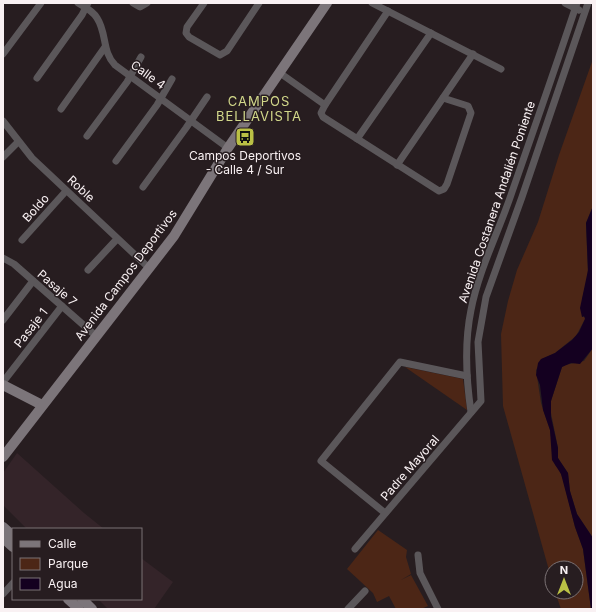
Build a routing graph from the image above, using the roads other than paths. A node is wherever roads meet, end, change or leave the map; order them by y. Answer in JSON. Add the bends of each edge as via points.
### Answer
{"nodes":[{"id":1,"x":41,"y":3,"type":"edge"},
{"id":2,"x":78,"y":3,"type":"edge"},
{"id":3,"x":133,"y":3,"type":"edge"},
{"id":4,"x":147,"y":3,"type":"edge"},
{"id":5,"x":204,"y":3,"type":"edge"},
{"id":6,"x":259,"y":3,"type":"edge"},
{"id":7,"x":327,"y":3,"type":"edge"},
{"id":8,"x":372,"y":3,"type":"edge"},
{"id":9,"x":565,"y":3,"type":"edge"},
{"id":10,"x":588,"y":3,"type":"edge"},
{"id":11,"x":86,"y":5,"type":"edge"},
{"id":12,"x":577,"y":5,"type":"edge"},
{"id":13,"x":388,"y":11,"type":"junction"},
{"id":14,"x":586,"y":12,"type":"junction"},
{"id":15,"x":430,"y":33,"type":"junction"},
{"id":16,"x":105,"y":47,"type":"junction"},
{"id":17,"x":3,"y":54,"type":"edge"},
{"id":18,"x":473,"y":54,"type":"junction"},
{"id":19,"x":141,"y":57,"type":"dead end"},
{"id":20,"x":501,"y":69,"type":"dead end"},
{"id":21,"x":280,"y":73,"type":"junction"},
{"id":22,"x":130,"y":76,"type":"junction"},
{"id":23,"x":37,"y":78,"type":"dead end"},
{"id":24,"x":172,"y":79,"type":"dead end"},
{"id":25,"x":207,"y":97,"type":"dead end"},
{"id":26,"x":160,"y":98,"type":"junction"},
{"id":27,"x":443,"y":98,"type":"junction"},
{"id":28,"x":325,"y":105,"type":"junction"},
{"id":29,"x":61,"y":109,"type":"dead end"},
{"id":30,"x":3,"y":121,"type":"edge"},
{"id":31,"x":191,"y":121,"type":"junction"},
{"id":32,"x":87,"y":136,"type":"dead end"},
{"id":33,"x":357,"y":139,"type":"junction"},
{"id":34,"x":18,"y":142,"type":"junction"},
{"id":35,"x":228,"y":148,"type":"junction"},
{"id":36,"x":3,"y":157,"type":"edge"},
{"id":37,"x":116,"y":161,"type":"dead end"},
{"id":38,"x":398,"y":165,"type":"junction"},
{"id":39,"x":143,"y":187,"type":"dead end"},
{"id":40,"x":66,"y":191,"type":"junction"},
{"id":41,"x":117,"y":239,"type":"junction"},
{"id":42,"x":22,"y":240,"type":"dead end"},
{"id":43,"x":3,"y":258,"type":"edge"},
{"id":44,"x":149,"y":268,"type":"junction"},
{"id":45,"x":88,"y":270,"type":"dead end"},
{"id":46,"x":33,"y":281,"type":"junction"},
{"id":47,"x":62,"y":306,"type":"junction"},
{"id":48,"x":3,"y":320,"type":"edge"},
{"id":49,"x":96,"y":336,"type":"junction"},
{"id":50,"x":467,"y":376,"type":"junction"},
{"id":51,"x":3,"y":382,"type":"edge"},
{"id":52,"x":3,"y":385,"type":"edge"},
{"id":53,"x":481,"y":401,"type":"joint"},
{"id":54,"x":42,"y":405,"type":"junction"},
{"id":55,"x":471,"y":412,"type":"junction"},
{"id":56,"x":3,"y":457,"type":"edge"},
{"id":57,"x":385,"y":513,"type":"junction"},
{"id":58,"x":3,"y":527,"type":"edge"},
{"id":59,"x":12,"y":535,"type":"edge"},
{"id":60,"x":3,"y":538,"type":"edge"},
{"id":61,"x":12,"y":546,"type":"edge"},
{"id":62,"x":355,"y":549,"type":"dead end"},
{"id":63,"x":418,"y":555,"type":"dead end"},
{"id":64,"x":12,"y":584,"type":"edge"},
{"id":65,"x":365,"y":591,"type":"dead end"},
{"id":66,"x":3,"y":594,"type":"edge"},
{"id":67,"x":69,"y":600,"type":"edge"},
{"id":68,"x":83,"y":600,"type":"edge"},
{"id":69,"x":79,"y":609,"type":"edge"},
{"id":70,"x":92,"y":609,"type":"edge"},
{"id":71,"x":348,"y":609,"type":"edge"},
{"id":72,"x":438,"y":609,"type":"edge"}],
"edges":[{"from":1,"to":17,"type":"street"},
{"from":2,"to":11,"type":"street","name":"Calle 4"},
{"from":3,"to":4,"type":"street","via":[[140,7]]},
{"from":5,"to":6,"type":"street","via":[[187,27],[186,33],[189,38],[220,55],[227,51]]},
{"from":7,"to":21,"type":"street","name":"Avenida Campos Deportivos"},
{"from":8,"to":13,"type":"street"},
{"from":9,"to":12,"type":"street"},
{"from":10,"to":14,"type":"street","name":"Avenida Costanera Andalién Poniente"},
{"from":11,"to":16,"type":"street","name":"Calle 4","via":[[100,23]]},
{"from":11,"to":23,"type":"street"},
{"from":12,"to":14,"type":"street"},
{"from":12,"to":50,"type":"street","name":"Avenida Costanera Andalién Poniente","via":[[474,296],[467,340]]},
{"from":13,"to":15,"type":"street"},
{"from":13,"to":28,"type":"street"},
{"from":14,"to":53,"type":"street","name":"Avenida Costanera Andalién Poniente","via":[[486,297],[478,342]]},
{"from":15,"to":18,"type":"street"},
{"from":15,"to":33,"type":"street"},
{"from":16,"to":22,"type":"street","name":"Calle 4","via":[[112,62]]},
{"from":16,"to":29,"type":"street"},
{"from":18,"to":20,"type":"street"},
{"from":18,"to":27,"type":"street"},
{"from":19,"to":22,"type":"street"},
{"from":21,"to":28,"type":"street"},
{"from":21,"to":35,"type":"street","name":"Avenida Campos Deportivos"},
{"from":22,"to":26,"type":"street","name":"Calle 4"},
{"from":22,"to":32,"type":"street"},
{"from":24,"to":26,"type":"street"},
{"from":25,"to":31,"type":"street"},
{"from":26,"to":31,"type":"street","name":"Calle 4"},
{"from":26,"to":37,"type":"street"},
{"from":27,"to":38,"type":"street"},
{"from":27,"to":38,"type":"street","via":[[468,106],[471,111],[446,186],[442,190],[437,190]]},
{"from":28,"to":33,"type":"street","via":[[321,113],[324,119]]},
{"from":30,"to":34,"type":"street","name":"Roble"},
{"from":31,"to":35,"type":"street","name":"Calle 4"},
{"from":31,"to":39,"type":"street"},
{"from":33,"to":38,"type":"street"},
{"from":34,"to":36,"type":"street"},
{"from":34,"to":40,"type":"street","name":"Roble"},
{"from":35,"to":44,"type":"street","name":"Avenida Campos Deportivos","via":[[181,226]]},
{"from":40,"to":41,"type":"street","name":"Roble"},
{"from":40,"to":42,"type":"street","name":"Boldo"},
{"from":41,"to":44,"type":"street","name":"Roble"},
{"from":41,"to":45,"type":"street"},
{"from":43,"to":46,"type":"street","name":"Pasaje 7"},
{"from":44,"to":49,"type":"street","name":"Avenida Campos Deportivos"},
{"from":46,"to":47,"type":"street","name":"Pasaje 7"},
{"from":46,"to":48,"type":"street"},
{"from":47,"to":49,"type":"street","name":"Pasaje 7"},
{"from":47,"to":51,"type":"street","name":"Pasaje 1"},
{"from":49,"to":54,"type":"street","name":"Avenida Campos Deportivos"},
{"from":50,"to":55,"type":"street","name":"Avenida Costanera Andalién Poniente"},
{"from":50,"to":57,"type":"street","via":[[400,362],[321,461]]},
{"from":52,"to":54,"type":"street"},
{"from":53,"to":55,"type":"street","name":"Padre Mayoral"},
{"from":54,"to":56,"type":"street","name":"Avenida Campos Deportivos"},
{"from":55,"to":57,"type":"street","name":"Padre Mayoral"},
{"from":57,"to":62,"type":"street","name":"Padre Mayoral"},
{"from":58,"to":59,"type":"street"},
{"from":60,"to":61,"type":"street"},
{"from":63,"to":72,"type":"street","via":[[420,573]]},
{"from":64,"to":66,"type":"street"},
{"from":65,"to":71,"type":"street"},
{"from":67,"to":69,"type":"street"},
{"from":68,"to":70,"type":"street"}]}
